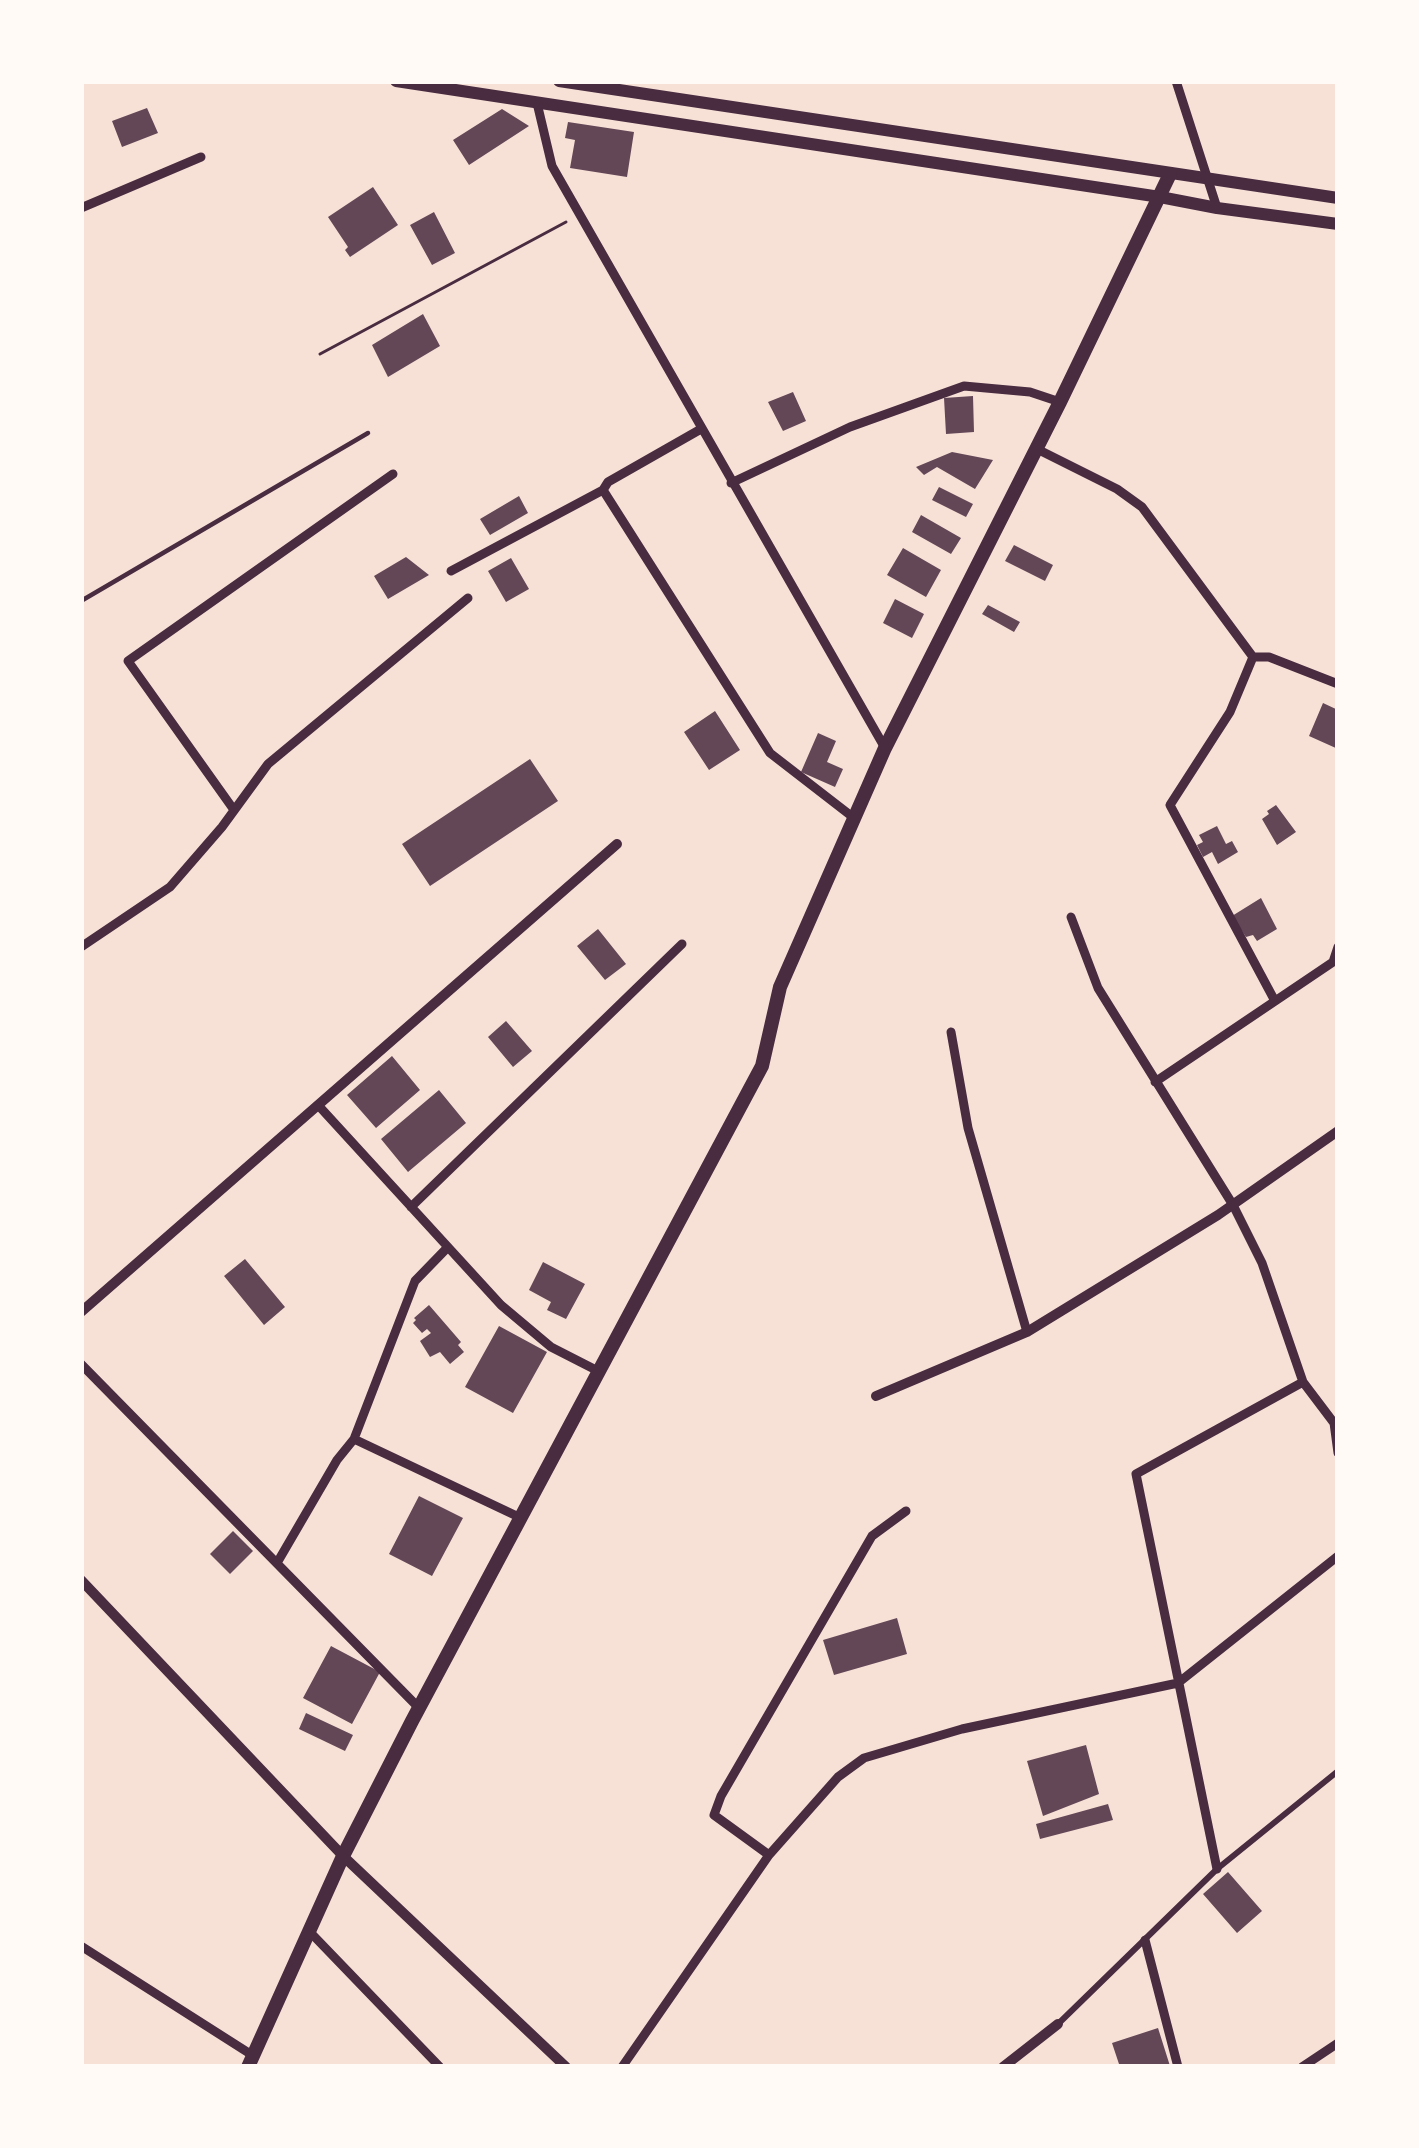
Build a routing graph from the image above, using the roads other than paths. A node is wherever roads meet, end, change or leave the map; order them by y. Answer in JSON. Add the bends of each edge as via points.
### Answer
{"nodes":[{"id":1,"x":396,"y":81,"type":"edge"},
{"id":2,"x":559,"y":81,"type":"edge"},
{"id":3,"x":1176,"y":81,"type":"edge"},
{"id":4,"x":537,"y":103,"type":"junction"},
{"id":5,"x":201,"y":158,"type":"dead end"},
{"id":6,"x":1170,"y":174,"type":"junction"},
{"id":7,"x":1208,"y":180,"type":"junction"},
{"id":8,"x":1160,"y":197,"type":"junction"},
{"id":9,"x":1338,"y":198,"type":"edge"},
{"id":10,"x":81,"y":208,"type":"edge"},
{"id":11,"x":1217,"y":208,"type":"junction"},
{"id":12,"x":1338,"y":224,"type":"edge"},
{"id":13,"x":1060,"y":402,"type":"junction"},
{"id":14,"x":700,"y":429,"type":"junction"},
{"id":15,"x":368,"y":433,"type":"dead end"},
{"id":16,"x":1036,"y":449,"type":"junction"},
{"id":17,"x":393,"y":474,"type":"dead end"},
{"id":18,"x":731,"y":483,"type":"junction"},
{"id":19,"x":603,"y":490,"type":"junction"},
{"id":20,"x":452,"y":571,"type":"dead end"},
{"id":21,"x":468,"y":598,"type":"dead end"},
{"id":22,"x":81,"y":601,"type":"edge"},
{"id":23,"x":1253,"y":657,"type":"junction"},
{"id":24,"x":1338,"y":684,"type":"edge"},
{"id":25,"x":885,"y":748,"type":"junction"},
{"id":26,"x":234,"y":810,"type":"junction"},
{"id":27,"x":854,"y":818,"type":"junction"},
{"id":28,"x":617,"y":844,"type":"dead end"},
{"id":29,"x":1071,"y":917,"type":"dead end"},
{"id":30,"x":682,"y":944,"type":"dead end"},
{"id":31,"x":81,"y":947,"type":"edge"},
{"id":32,"x":1338,"y":947,"type":"edge"},
{"id":33,"x":1275,"y":1001,"type":"junction"},
{"id":34,"x":951,"y":1032,"type":"dead end"},
{"id":35,"x":1155,"y":1082,"type":"junction"},
{"id":36,"x":318,"y":1105,"type":"junction"},
{"id":37,"x":1338,"y":1131,"type":"edge"},
{"id":38,"x":1232,"y":1205,"type":"junction"},
{"id":39,"x":411,"y":1207,"type":"junction"},
{"id":40,"x":448,"y":1247,"type":"junction"},
{"id":41,"x":83,"y":1305,"type":"edge"},
{"id":42,"x":1027,"y":1332,"type":"junction"},
{"id":43,"x":81,"y":1364,"type":"edge"},
{"id":44,"x":598,"y":1371,"type":"junction"},
{"id":45,"x":1303,"y":1382,"type":"junction"},
{"id":46,"x":876,"y":1396,"type":"dead end"},
{"id":47,"x":354,"y":1439,"type":"junction"},
{"id":48,"x":1338,"y":1453,"type":"edge"},
{"id":49,"x":906,"y":1511,"type":"dead end"},
{"id":50,"x":520,"y":1518,"type":"junction"},
{"id":51,"x":1338,"y":1556,"type":"edge"},
{"id":52,"x":277,"y":1563,"type":"junction"},
{"id":53,"x":81,"y":1580,"type":"edge"},
{"id":54,"x":1178,"y":1683,"type":"junction"},
{"id":55,"x":419,"y":1708,"type":"junction"},
{"id":56,"x":1338,"y":1771,"type":"edge"},
{"id":57,"x":769,"y":1855,"type":"junction"},
{"id":58,"x":343,"y":1856,"type":"junction"},
{"id":59,"x":1217,"y":1869,"type":"junction"},
{"id":60,"x":309,"y":1931,"type":"junction"},
{"id":61,"x":1144,"y":1940,"type":"junction"},
{"id":62,"x":81,"y":1946,"type":"edge"},
{"id":63,"x":1058,"y":2024,"type":"joint"},
{"id":64,"x":1338,"y":2043,"type":"edge"},
{"id":65,"x":250,"y":2061,"type":"edge"},
{"id":66,"x":440,"y":2067,"type":"edge"},
{"id":67,"x":566,"y":2067,"type":"edge"},
{"id":68,"x":622,"y":2067,"type":"edge"},
{"id":69,"x":1003,"y":2067,"type":"edge"},
{"id":70,"x":1178,"y":2067,"type":"edge"},
{"id":71,"x":1301,"y":2067,"type":"edge"}],
"edges":[{"from":1,"to":4,"type":"main road"},
{"from":2,"to":6,"type":"main road"},
{"from":3,"to":7,"type":"street"},
{"from":4,"to":8,"type":"main road"},
{"from":4,"to":14,"type":"street","via":[[552,166]]},
{"from":5,"to":10,"type":"street"},
{"from":6,"to":7,"type":"main road"},
{"from":6,"to":8,"type":"main road"},
{"from":7,"to":9,"type":"main road"},
{"from":7,"to":11,"type":"street"},
{"from":8,"to":11,"type":"main road"},
{"from":8,"to":13,"type":"main road"},
{"from":11,"to":12,"type":"main road"},
{"from":13,"to":16,"type":"main road"},
{"from":13,"to":18,"type":"street","via":[[964,386]]},
{"from":14,"to":18,"type":"street"},
{"from":14,"to":19,"type":"street"},
{"from":15,"to":22,"type":"lane"},
{"from":16,"to":23,"type":"street","via":[[1142,507]]},
{"from":16,"to":25,"type":"main road"},
{"from":17,"to":26,"type":"street","via":[[128,661]]},
{"from":18,"to":25,"type":"street"},
{"from":19,"to":20,"type":"street"},
{"from":19,"to":27,"type":"street","via":[[770,753]]},
{"from":21,"to":26,"type":"street","via":[[268,764]]},
{"from":23,"to":24,"type":"street"},
{"from":23,"to":33,"type":"street","via":[[1230,712],[1170,805]]},
{"from":25,"to":27,"type":"main road"},
{"from":26,"to":31,"type":"street","via":[[170,887]]},
{"from":27,"to":44,"type":"main road","via":[[780,987],[762,1066]]},
{"from":28,"to":36,"type":"street"},
{"from":29,"to":35,"type":"street","via":[[1098,988]]},
{"from":30,"to":39,"type":"street"},
{"from":32,"to":33,"type":"street","via":[[1333,962]]},
{"from":33,"to":35,"type":"street"},
{"from":34,"to":42,"type":"street","via":[[968,1128]]},
{"from":35,"to":38,"type":"street"},
{"from":36,"to":39,"type":"street"},
{"from":36,"to":41,"type":"street"},
{"from":37,"to":38,"type":"street"},
{"from":38,"to":42,"type":"street"},
{"from":38,"to":45,"type":"street"},
{"from":39,"to":40,"type":"street"},
{"from":40,"to":44,"type":"street","via":[[551,1347]]},
{"from":40,"to":47,"type":"street","via":[[415,1281]]},
{"from":42,"to":46,"type":"street"},
{"from":43,"to":52,"type":"street"},
{"from":44,"to":50,"type":"main road"},
{"from":45,"to":48,"type":"street","via":[[1334,1423]]},
{"from":45,"to":54,"type":"street","via":[[1136,1474]]},
{"from":47,"to":50,"type":"street"},
{"from":47,"to":52,"type":"street"},
{"from":49,"to":57,"type":"street","via":[[872,1536],[721,1796],[714,1815]]},
{"from":50,"to":55,"type":"main road"},
{"from":51,"to":54,"type":"street"},
{"from":52,"to":55,"type":"street"},
{"from":53,"to":58,"type":"street"},
{"from":54,"to":57,"type":"street","via":[[865,1758]]},
{"from":54,"to":59,"type":"street"},
{"from":55,"to":58,"type":"main road"},
{"from":56,"to":59,"type":"street"},
{"from":57,"to":68,"type":"street"},
{"from":58,"to":60,"type":"main road"},
{"from":58,"to":67,"type":"street"},
{"from":59,"to":61,"type":"street"},
{"from":60,"to":65,"type":"main road"},
{"from":60,"to":66,"type":"street"},
{"from":61,"to":63,"type":"street"},
{"from":61,"to":70,"type":"street"},
{"from":62,"to":65,"type":"street"},
{"from":63,"to":69,"type":"street"},
{"from":64,"to":71,"type":"street"}]}
